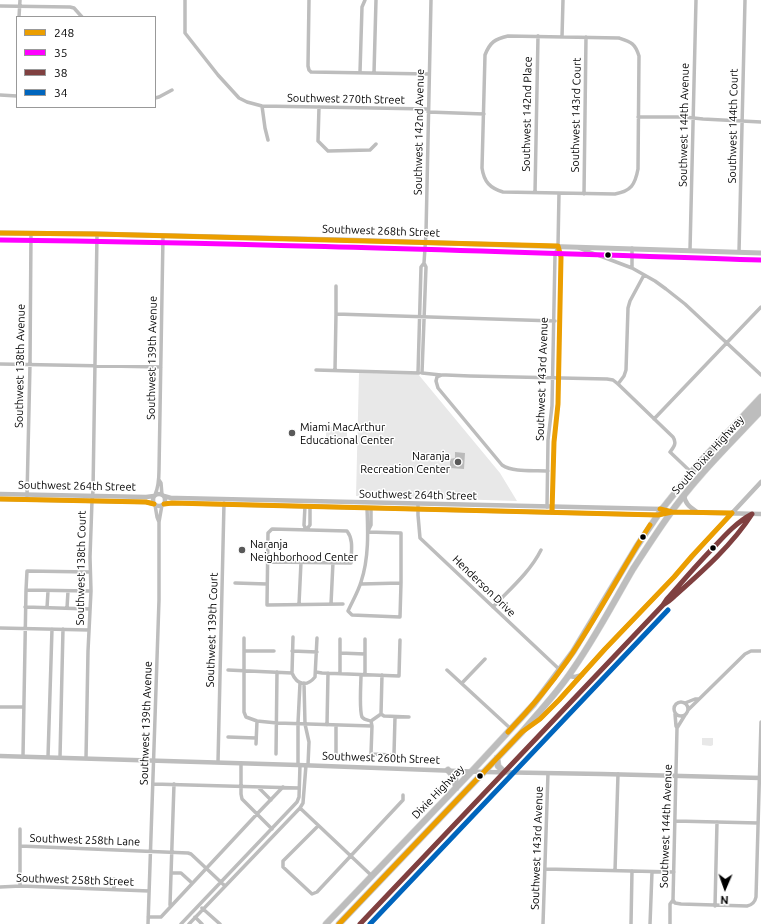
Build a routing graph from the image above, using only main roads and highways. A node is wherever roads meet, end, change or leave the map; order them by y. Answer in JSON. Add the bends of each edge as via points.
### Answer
{"nodes":[{"id":1,"x":0,"y":233,"type":"edge"},
{"id":2,"x":761,"y":253,"type":"edge"},
{"id":3,"x":761,"y":398,"type":"edge"},
{"id":4,"x":761,"y":404,"type":"edge"},
{"id":5,"x":761,"y":411,"type":"edge"},
{"id":6,"x":740,"y":433,"type":"junction"},
{"id":7,"x":560,"y":670,"type":"junction"},
{"id":8,"x":568,"y":676,"type":"junction"},
{"id":9,"x":522,"y":732,"type":"joint"},
{"id":10,"x":497,"y":758,"type":"junction"},
{"id":11,"x":448,"y":770,"type":"road end"},
{"id":12,"x":504,"y":772,"type":"road end"},
{"id":13,"x":456,"y":788,"type":"junction"},
{"id":14,"x":326,"y":924,"type":"edge"},
{"id":15,"x":339,"y":924,"type":"edge"}],
"edges":[{"from":1,"to":2,"type":"main road","name":"Southwest 268th Street","via":[[425,242]]},
{"from":3,"to":7,"type":"highway","name":"South Dixie Highway","via":[[691,472],[660,512]]},
{"from":4,"to":6,"type":"highway"},
{"from":5,"to":6,"type":"highway","name":"South Dixie Highway"},
{"from":6,"to":8,"type":"highway","name":"South Dixie Highway","via":[[684,495],[638,562]]},
{"from":7,"to":8,"type":"highway"},
{"from":7,"to":13,"type":"highway","name":"Dixie Highway","via":[[534,704]]},
{"from":8,"to":9,"type":"highway","name":"South Dixie Highway"},
{"from":9,"to":10,"type":"highway","name":"Dixie Highway"},
{"from":10,"to":12,"type":"highway","via":[[498,766]]},
{"from":10,"to":15,"type":"highway","name":"Dixie Highway"},
{"from":11,"to":13,"type":"highway","via":[[454,778]]},
{"from":13,"to":14,"type":"highway","name":"Dixie Highway"}]}
